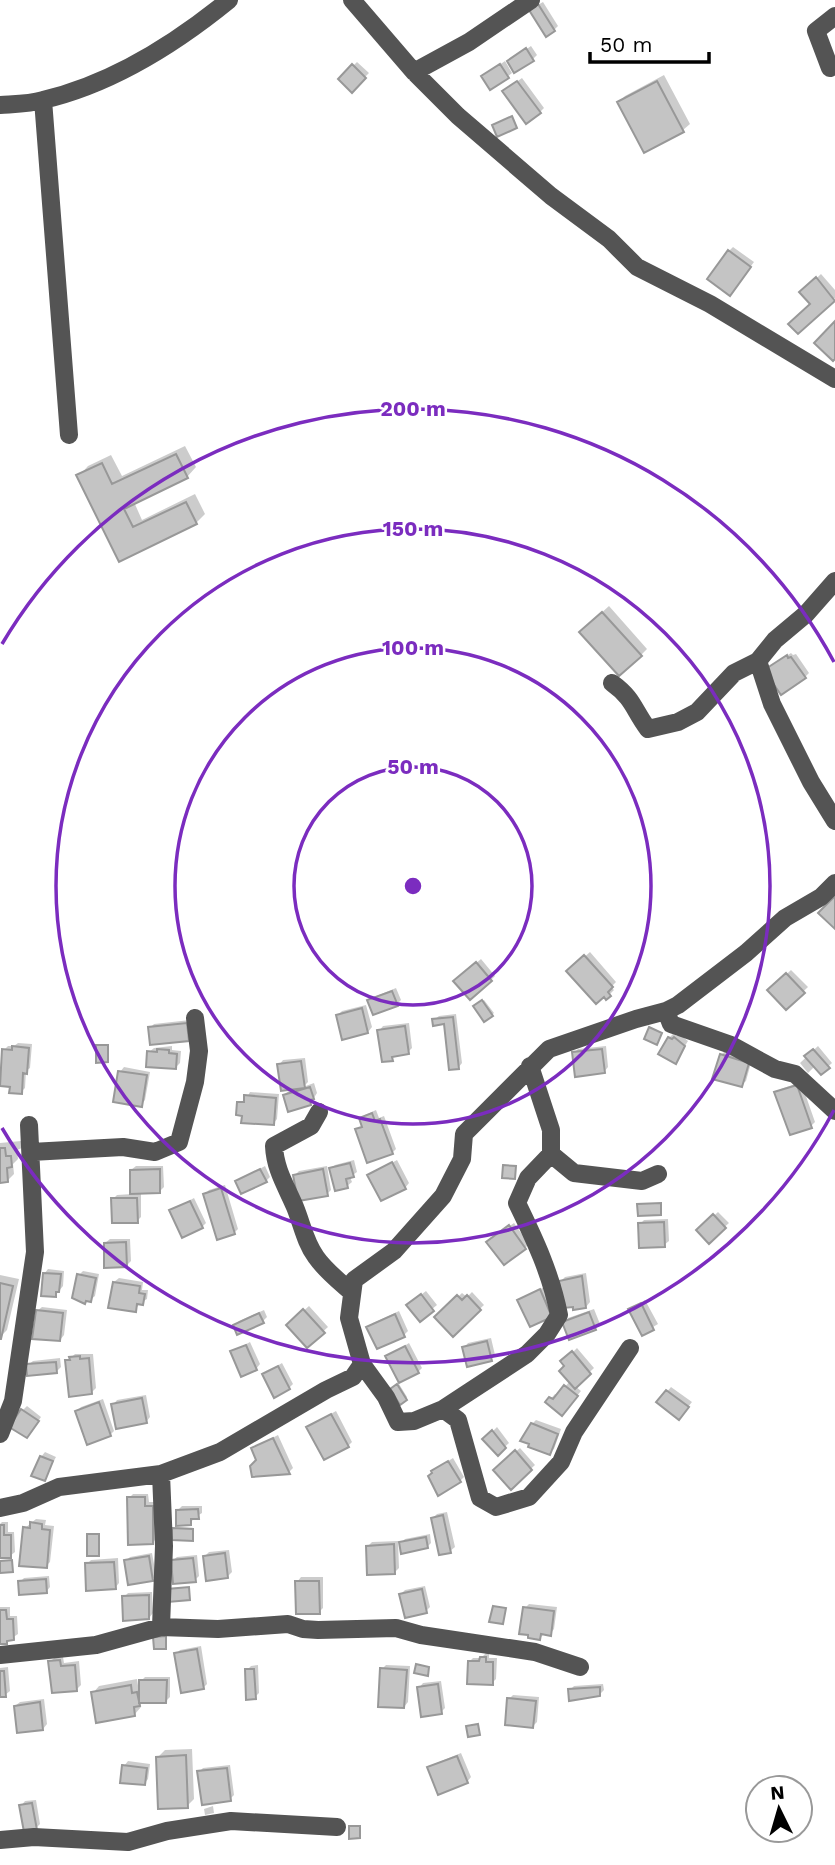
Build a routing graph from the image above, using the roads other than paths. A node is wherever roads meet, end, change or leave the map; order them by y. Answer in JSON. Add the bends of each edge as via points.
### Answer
{"nodes":[{"id":1,"x":229,"y":0,"type":"edge"},
{"id":2,"x":352,"y":0,"type":"edge"},
{"id":3,"x":531,"y":0,"type":"edge"},
{"id":4,"x":835,"y":16,"type":"edge"},
{"id":5,"x":830,"y":68,"type":"dead end"},
{"id":6,"x":414,"y":72,"type":"junction"},
{"id":7,"x":43,"y":100,"type":"junction"},
{"id":8,"x":0,"y":106,"type":"edge"},
{"id":9,"x":835,"y":379,"type":"edge"},
{"id":10,"x":68,"y":435,"type":"dead end"},
{"id":11,"x":835,"y":582,"type":"edge"},
{"id":12,"x":758,"y":661,"type":"junction"},
{"id":13,"x":612,"y":683,"type":"dead end"},
{"id":14,"x":835,"y":821,"type":"edge"},
{"id":15,"x":835,"y":883,"type":"edge"},
{"id":16,"x":666,"y":1011,"type":"junction"},
{"id":17,"x":195,"y":1018,"type":"dead end"},
{"id":18,"x":530,"y":1066,"type":"junction"},
{"id":19,"x":835,"y":1111,"type":"edge"},
{"id":20,"x":319,"y":1112,"type":"dead end"},
{"id":21,"x":29,"y":1125,"type":"dead end"},
{"id":22,"x":32,"y":1152,"type":"junction"},
{"id":23,"x":551,"y":1154,"type":"junction"},
{"id":24,"x":658,"y":1174,"type":"dead end"},
{"id":25,"x":351,"y":1292,"type":"junction"},
{"id":26,"x":630,"y":1349,"type":"dead end"},
{"id":27,"x":362,"y":1364,"type":"junction"},
{"id":28,"x":443,"y":1409,"type":"junction"},
{"id":29,"x":0,"y":1433,"type":"edge"},
{"id":30,"x":161,"y":1474,"type":"junction"},
{"id":31,"x":0,"y":1508,"type":"edge"},
{"id":32,"x":161,"y":1627,"type":"junction"},
{"id":33,"x":0,"y":1656,"type":"edge"},
{"id":34,"x":580,"y":1667,"type":"dead end"},
{"id":35,"x":337,"y":1827,"type":"dead end"},
{"id":36,"x":0,"y":1840,"type":"edge"}],
"edges":[{"from":1,"to":7,"type":"street","via":[[166,47],[99,80]]},
{"from":2,"to":6,"type":"street"},
{"from":3,"to":6,"type":"street"},
{"from":4,"to":5,"type":"street","via":[[816,32]]},
{"from":6,"to":9,"type":"street","via":[[449,108],[551,196],[610,239],[637,267],[710,304]]},
{"from":7,"to":8,"type":"street"},
{"from":7,"to":10,"type":"street"},
{"from":11,"to":12,"type":"street"},
{"from":12,"to":13,"type":"street","via":[[734,673],[697,712],[648,729],[629,695]]},
{"from":12,"to":14,"type":"street","via":[[772,704]]},
{"from":15,"to":16,"type":"street"},
{"from":16,"to":18,"type":"street","via":[[550,1049]]},
{"from":16,"to":19,"type":"street","via":[[671,1024],[795,1074]]},
{"from":17,"to":22,"type":"street","via":[[199,1051],[179,1142],[155,1152],[123,1147]]},
{"from":18,"to":23,"type":"street","via":[[551,1130]]},
{"from":18,"to":25,"type":"street","via":[[464,1134],[462,1159],[443,1196],[394,1251],[354,1280]]},
{"from":20,"to":25,"type":"street","via":[[311,1126],[274,1146],[275,1159],[307,1241],[317,1258]]},
{"from":21,"to":22,"type":"street"},
{"from":22,"to":29,"type":"street","via":[[35,1252],[13,1401]]},
{"from":23,"to":24,"type":"street","via":[[574,1173],[642,1181]]},
{"from":23,"to":28,"type":"street","via":[[528,1178],[517,1202],[541,1252],[559,1315],[527,1354]]},
{"from":25,"to":27,"type":"street","via":[[349,1318]]},
{"from":26,"to":28,"type":"street","via":[[574,1432],[561,1462],[529,1497],[496,1507],[480,1498],[457,1420]]},
{"from":27,"to":28,"type":"street","via":[[398,1422]]},
{"from":27,"to":30,"type":"street","via":[[354,1377],[220,1452]]},
{"from":30,"to":31,"type":"street","via":[[59,1487]]},
{"from":30,"to":32,"type":"street"},
{"from":32,"to":33,"type":"street","via":[[96,1645]]},
{"from":32,"to":34,"type":"street","via":[[288,1624],[318,1630],[396,1628],[421,1636],[535,1652]]},
{"from":35,"to":36,"type":"street","via":[[231,1821],[128,1842],[34,1837]]}]}
